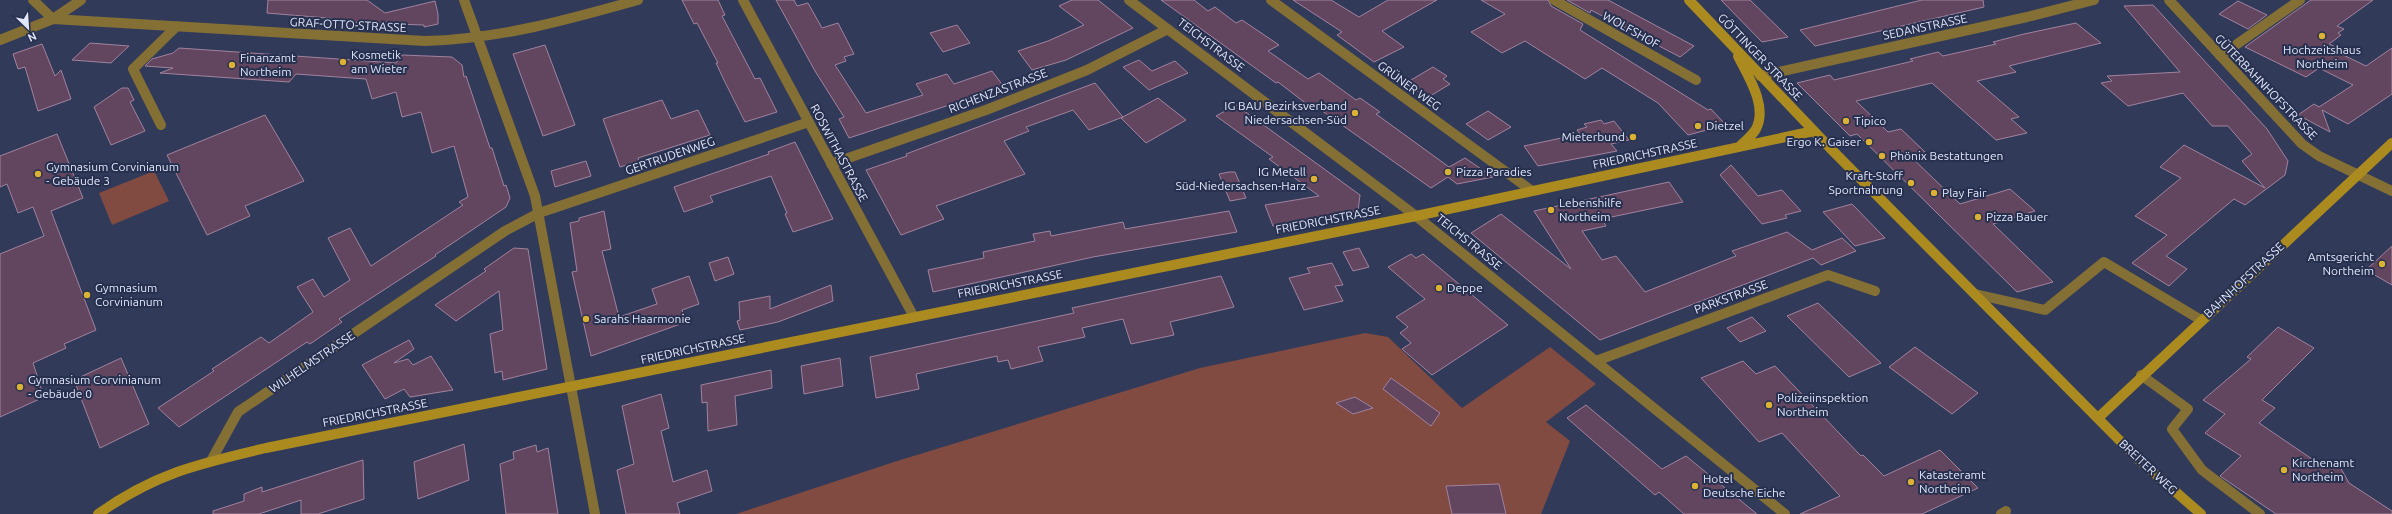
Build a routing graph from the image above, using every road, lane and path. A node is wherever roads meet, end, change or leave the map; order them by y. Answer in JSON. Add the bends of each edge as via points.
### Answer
{"nodes":[{"id":1,"x":33,"y":0,"type":"edge"},
{"id":2,"x":81,"y":0,"type":"edge"},
{"id":3,"x":464,"y":0,"type":"edge"},
{"id":4,"x":638,"y":0,"type":"edge"},
{"id":5,"x":743,"y":0,"type":"edge"},
{"id":6,"x":1271,"y":0,"type":"edge"},
{"id":7,"x":1554,"y":0,"type":"edge"},
{"id":8,"x":1689,"y":0,"type":"edge"},
{"id":9,"x":2094,"y":0,"type":"edge"},
{"id":10,"x":2169,"y":0,"type":"edge"},
{"id":11,"x":2300,"y":0,"type":"edge"},
{"id":12,"x":1132,"y":1,"type":"edge"},
{"id":13,"x":53,"y":19,"type":"junction"},
{"id":14,"x":177,"y":26,"type":"junction"},
{"id":15,"x":1168,"y":29,"type":"junction"},
{"id":16,"x":0,"y":40,"type":"edge"},
{"id":17,"x":478,"y":40,"type":"junction"},
{"id":18,"x":1733,"y":46,"type":"junction"},
{"id":19,"x":2220,"y":56,"type":"junction"},
{"id":20,"x":1760,"y":76,"type":"junction"},
{"id":21,"x":1696,"y":80,"type":"dead end"},
{"id":22,"x":809,"y":122,"type":"junction"},
{"id":23,"x":161,"y":125,"type":"dead end"},
{"id":24,"x":1814,"y":131,"type":"junction"},
{"id":25,"x":2392,"y":143,"type":"edge"},
{"id":26,"x":1739,"y":147,"type":"junction"},
{"id":27,"x":831,"y":164,"type":"junction"},
{"id":28,"x":2357,"y":176,"type":"junction"},
{"id":29,"x":1532,"y":191,"type":"junction"},
{"id":30,"x":2392,"y":191,"type":"edge"},
{"id":31,"x":539,"y":213,"type":"junction"},
{"id":32,"x":1416,"y":216,"type":"junction"},
{"id":33,"x":1875,"y":290,"type":"dead end"},
{"id":34,"x":1975,"y":294,"type":"junction"},
{"id":35,"x":914,"y":317,"type":"junction"},
{"id":36,"x":2201,"y":320,"type":"junction"},
{"id":37,"x":1596,"y":361,"type":"junction"},
{"id":38,"x":2141,"y":375,"type":"junction"},
{"id":39,"x":570,"y":387,"type":"junction"},
{"id":40,"x":2098,"y":418,"type":"junction"},
{"id":41,"x":211,"y":461,"type":"junction"},
{"id":42,"x":98,"y":514,"type":"edge"},
{"id":43,"x":595,"y":514,"type":"edge"},
{"id":44,"x":1785,"y":514,"type":"edge"},
{"id":45,"x":2201,"y":514,"type":"edge"},
{"id":46,"x":2260,"y":514,"type":"edge"}],
"edges":[{"from":1,"to":13,"type":"street"},
{"from":2,"to":13,"type":"street"},
{"from":3,"to":17,"type":"street"},
{"from":4,"to":17,"type":"street","name":"GRAF-OTTO-STRASSE","via":[[512,34]]},
{"from":5,"to":22,"type":"street","name":"ROSWITHASTRASSE"},
{"from":6,"to":29,"type":"street","name":"GRÜNER WEG"},
{"from":7,"to":21,"type":"street","name":"WOLFSHOF"},
{"from":8,"to":18,"type":"street","name":"GÖTTINGER STRASSE"},
{"from":9,"to":20,"type":"street","name":"SEDANSTRASSE"},
{"from":10,"to":19,"type":"street","name":"GÜTERBAHNHOFSTRASSE"},
{"from":11,"to":19,"type":"street"},
{"from":12,"to":15,"type":"street","name":"TEICHSTRASSE"},
{"from":13,"to":14,"type":"street","name":"GRAF-OTTO-STRASSE"},
{"from":13,"to":16,"type":"street"},
{"from":14,"to":17,"type":"street","name":"GRAF-OTTO-STRASSE","via":[[426,41]]},
{"from":14,"to":23,"type":"street","via":[[133,69]]},
{"from":15,"to":27,"type":"street","name":"RICHENZASTRASSE","via":[[1073,76],[986,110]]},
{"from":15,"to":32,"type":"street","name":"TEICHSTRASSE"},
{"from":17,"to":31,"type":"street"},
{"from":18,"to":20,"type":"street","name":"GÖTTINGER STRASSE"},
{"from":18,"to":26,"type":"street","via":[[1753,87],[1760,109],[1757,127]]},
{"from":19,"to":28,"type":"street","name":"GÜTERBAHNHOFSTRASSE","via":[[2302,144]]},
{"from":20,"to":24,"type":"street","name":"GÖTTINGER STRASSE"},
{"from":22,"to":27,"type":"street","name":"ROSWITHASTRASSE"},
{"from":22,"to":31,"type":"street","name":"GERTRUDENWEG"},
{"from":24,"to":26,"type":"street","name":"FRIEDRICHSTRASSE"},
{"from":24,"to":34,"type":"street","name":"GÖTTINGER STRASSE"},
{"from":25,"to":28,"type":"street","name":"BAHNHOFSTRASSE"},
{"from":26,"to":29,"type":"street","name":"FRIEDRICHSTRASSE"},
{"from":27,"to":35,"type":"street","name":"ROSWITHASTRASSE"},
{"from":28,"to":30,"type":"street","name":"GÜTERBAHNHOFSTRASSE"},
{"from":28,"to":36,"type":"street","name":"BAHNHOFSTRASSE"},
{"from":29,"to":32,"type":"street","name":"FRIEDRICHSTRASSE"},
{"from":31,"to":39,"type":"street"},
{"from":31,"to":41,"type":"street","name":"WILHELMSTRASSE","via":[[505,231],[238,412]]},
{"from":32,"to":35,"type":"street","name":"FRIEDRICHSTRASSE"},
{"from":32,"to":37,"type":"street","name":"TEICHSTRASSE"},
{"from":33,"to":37,"type":"street","name":"PARKSTRASSE","via":[[1828,275]]},
{"from":34,"to":36,"type":"street","via":[[2046,310],[2104,262]]},
{"from":34,"to":40,"type":"street","name":"BREITER WEG"},
{"from":35,"to":39,"type":"street","name":"FRIEDRICHSTRASSE"},
{"from":36,"to":38,"type":"street","name":"BAHNHOFSTRASSE"},
{"from":37,"to":44,"type":"street","name":"TEICHSTRASSE"},
{"from":38,"to":40,"type":"street","name":"BAHNHOFSTRASSE"},
{"from":38,"to":46,"type":"street","via":[[2188,409],[2172,430],[2202,470]]},
{"from":39,"to":41,"type":"street","name":"FRIEDRICHSTRASSE"},
{"from":39,"to":43,"type":"street"},
{"from":40,"to":45,"type":"street","name":"BREITER WEG","via":[[2138,459]]},
{"from":41,"to":42,"type":"street","via":[[173,472],[142,485]]}]}
